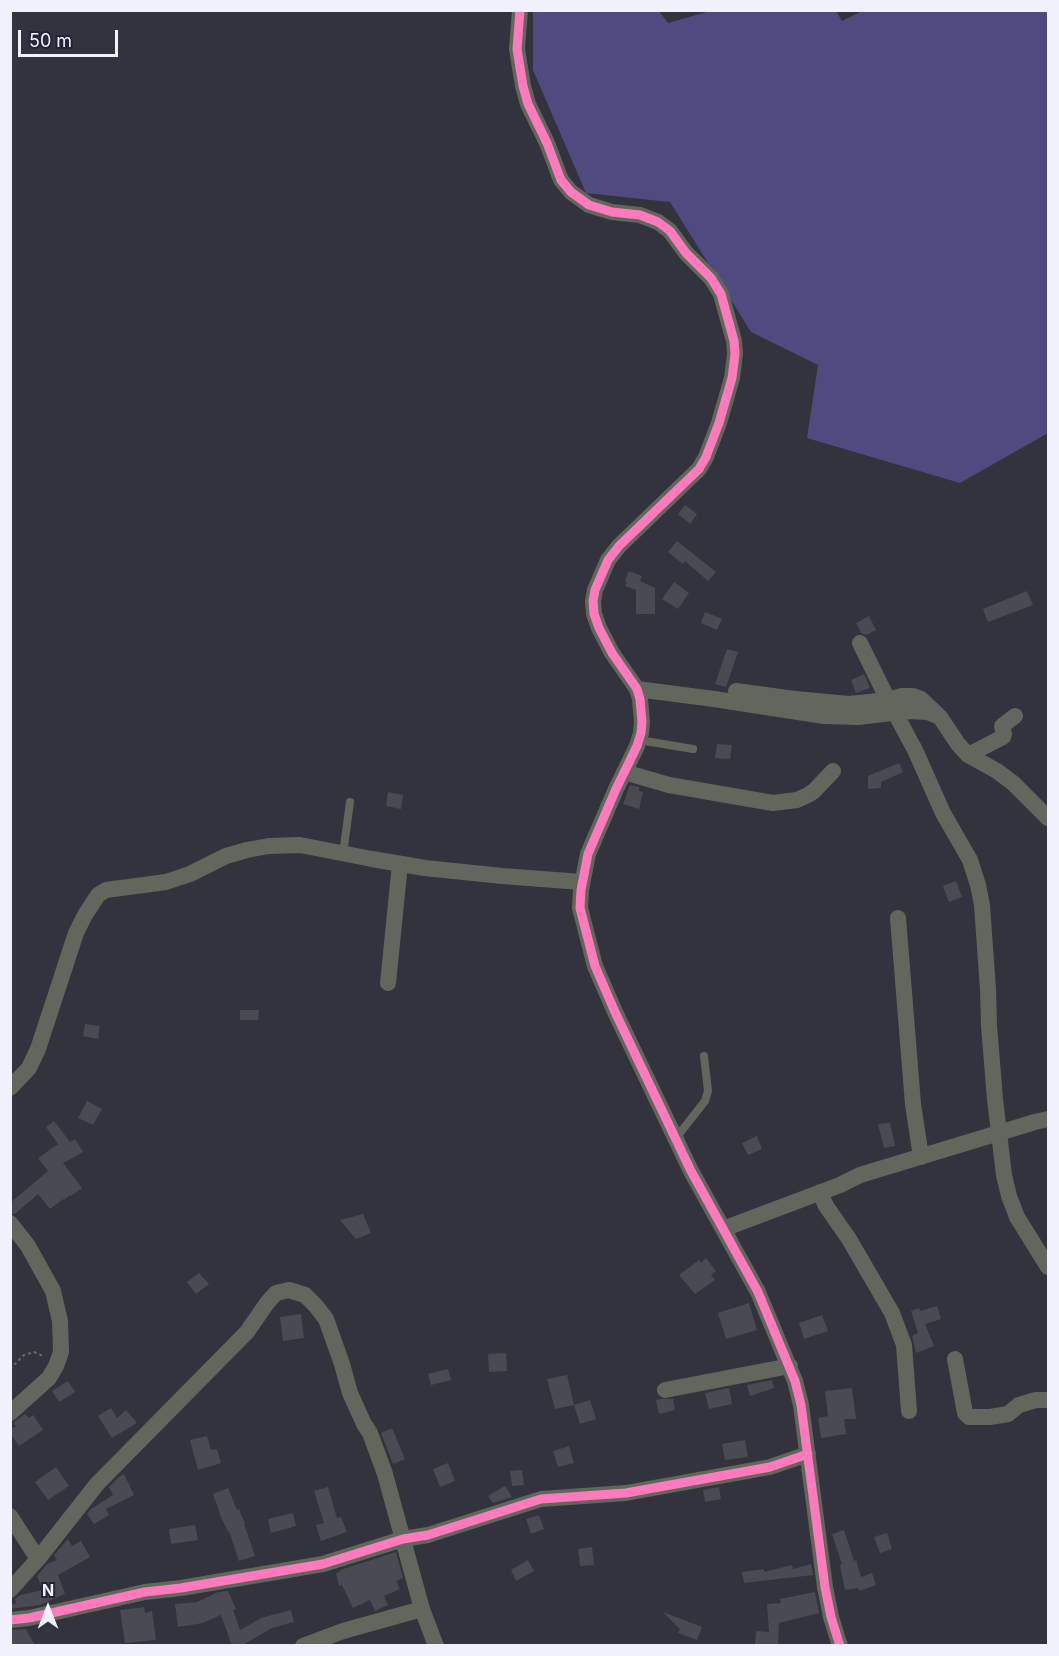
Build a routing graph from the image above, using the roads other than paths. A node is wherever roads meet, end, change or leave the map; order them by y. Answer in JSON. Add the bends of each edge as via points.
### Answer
{"nodes":[{"id":1,"x":520,"y":10,"type":"edge"},
{"id":2,"x":860,"y":643,"type":"dead end"},
{"id":3,"x":637,"y":689,"type":"junction"},
{"id":4,"x":732,"y":691,"type":"dead end"},
{"id":5,"x":891,"y":706,"type":"junction"},
{"id":6,"x":1015,"y":716,"type":"dead end"},
{"id":7,"x":639,"y":740,"type":"junction"},
{"id":8,"x":693,"y":750,"type":"dead end"},
{"id":9,"x":968,"y":755,"type":"junction"},
{"id":10,"x":833,"y":771,"type":"dead end"},
{"id":11,"x":624,"y":772,"type":"junction"},
{"id":12,"x":350,"y":802,"type":"dead end"},
{"id":13,"x":1048,"y":818,"type":"edge"},
{"id":14,"x":344,"y":854,"type":"junction"},
{"id":15,"x":400,"y":864,"type":"junction"},
{"id":16,"x":582,"y":882,"type":"junction"},
{"id":17,"x":898,"y":918,"type":"dead end"},
{"id":18,"x":388,"y":983,"type":"dead end"},
{"id":19,"x":704,"y":1056,"type":"dead end"},
{"id":20,"x":10,"y":1088,"type":"edge"},
{"id":21,"x":1048,"y":1119,"type":"edge"},
{"id":22,"x":1000,"y":1133,"type":"junction"},
{"id":23,"x":676,"y":1138,"type":"junction"},
{"id":24,"x":921,"y":1157,"type":"junction"},
{"id":25,"x":820,"y":1192,"type":"junction"},
{"id":26,"x":10,"y":1223,"type":"edge"},
{"id":27,"x":723,"y":1229,"type":"junction"},
{"id":28,"x":1048,"y":1267,"type":"edge"},
{"id":29,"x":955,"y":1359,"type":"dead end"},
{"id":30,"x":790,"y":1366,"type":"junction"},
{"id":31,"x":665,"y":1390,"type":"dead end"},
{"id":32,"x":1048,"y":1400,"type":"edge"},
{"id":33,"x":909,"y":1411,"type":"dead end"},
{"id":34,"x":10,"y":1413,"type":"edge"},
{"id":35,"x":808,"y":1454,"type":"junction"},
{"id":36,"x":10,"y":1516,"type":"edge"},
{"id":37,"x":403,"y":1539,"type":"junction"},
{"id":38,"x":38,"y":1559,"type":"junction"},
{"id":39,"x":10,"y":1590,"type":"edge"},
{"id":40,"x":423,"y":1609,"type":"junction"},
{"id":41,"x":10,"y":1620,"type":"edge"},
{"id":42,"x":303,"y":1646,"type":"edge"},
{"id":43,"x":436,"y":1646,"type":"edge"},
{"id":44,"x":840,"y":1646,"type":"edge"}],
"edges":[{"from":1,"to":3,"type":"street","via":[[517,49],[523,86],[561,180],[589,205],[640,215],[670,231],[721,294],[734,341],[732,378],[706,457],[699,469],[619,546],[595,590],[594,614],[599,628]]},
{"from":2,"to":5,"type":"street"},
{"from":3,"to":5,"type":"street","via":[[824,716],[858,717]]},
{"from":3,"to":7,"type":"street","via":[[641,710]]},
{"from":4,"to":5,"type":"street"},
{"from":5,"to":9,"type":"street","via":[[940,717]]},
{"from":5,"to":22,"type":"street","via":[[970,860],[978,885]]},
{"from":6,"to":9,"type":"street","via":[[1002,726],[1003,737]]},
{"from":7,"to":8,"type":"lane"},
{"from":7,"to":11,"type":"street"},
{"from":9,"to":13,"type":"street","via":[[1013,783]]},
{"from":10,"to":11,"type":"street","via":[[808,795],[774,803],[669,785]]},
{"from":11,"to":16,"type":"street","via":[[588,854]]},
{"from":12,"to":14,"type":"lane"},
{"from":14,"to":15,"type":"street"},
{"from":14,"to":20,"type":"street","via":[[300,845],[269,846],[226,856],[166,882],[106,890],[98,895],[76,933],[38,1049],[29,1068]]},
{"from":15,"to":16,"type":"street"},
{"from":15,"to":18,"type":"street"},
{"from":16,"to":23,"type":"street","via":[[580,908],[595,966]]},
{"from":17,"to":24,"type":"street"},
{"from":19,"to":23,"type":"lane","via":[[708,1092],[705,1101]]},
{"from":21,"to":22,"type":"street"},
{"from":22,"to":24,"type":"street"},
{"from":22,"to":28,"type":"street","via":[[1009,1196],[1017,1217]]},
{"from":23,"to":27,"type":"street"},
{"from":24,"to":25,"type":"street"},
{"from":25,"to":27,"type":"street"},
{"from":25,"to":33,"type":"street","via":[[896,1321],[905,1352]]},
{"from":26,"to":34,"type":"street","via":[[53,1291],[60,1321],[61,1352],[49,1378]]},
{"from":27,"to":30,"type":"street","via":[[758,1292]]},
{"from":29,"to":32,"type":"street","via":[[969,1417],[990,1417],[1036,1400]]},
{"from":30,"to":31,"type":"street"},
{"from":30,"to":35,"type":"street"},
{"from":35,"to":37,"type":"street","via":[[770,1467],[627,1493],[541,1499],[428,1535]]},
{"from":35,"to":44,"type":"street","via":[[825,1587]]},
{"from":36,"to":38,"type":"street"},
{"from":37,"to":38,"type":"street","via":[[385,1474],[350,1393],[326,1319],[305,1295],[289,1290],[276,1293],[247,1332],[97,1484]]},
{"from":37,"to":40,"type":"street"},
{"from":37,"to":41,"type":"street","via":[[303,1569],[145,1592]]},
{"from":38,"to":39,"type":"street"},
{"from":40,"to":42,"type":"street"},
{"from":40,"to":43,"type":"street"}]}
